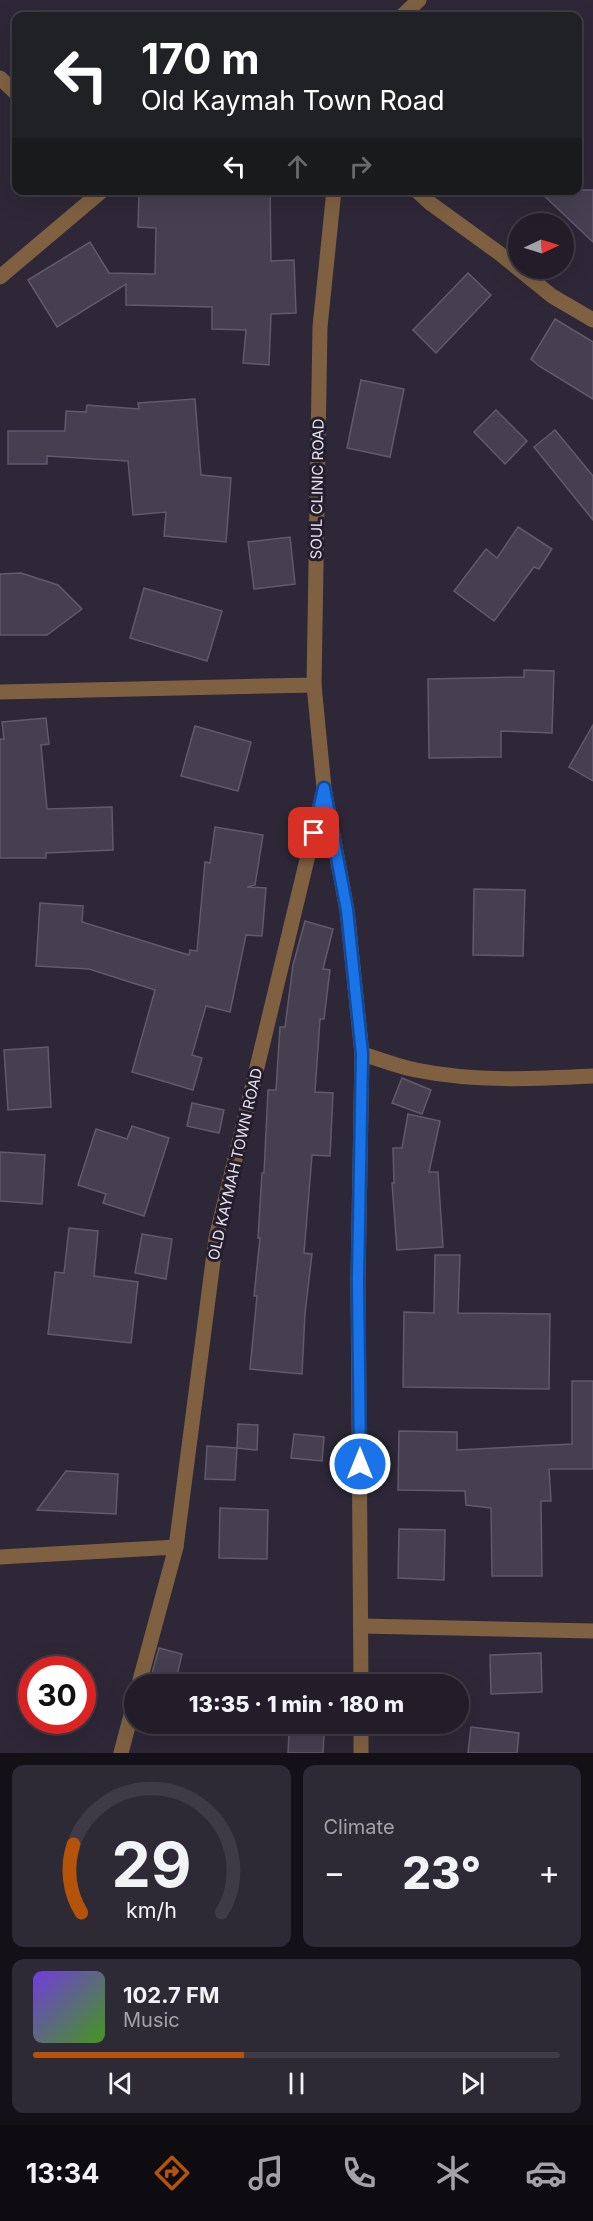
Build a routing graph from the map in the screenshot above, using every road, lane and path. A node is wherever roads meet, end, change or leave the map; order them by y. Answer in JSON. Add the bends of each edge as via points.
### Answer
{"nodes":[{"id":1,"x":419,"y":0,"type":"edge"},
{"id":2,"x":406,"y":12,"type":"edge"},
{"id":3,"x":0,"y":78,"type":"edge"},
{"id":4,"x":12,"y":89,"type":"edge"},
{"id":5,"x":97,"y":195,"type":"edge"},
{"id":6,"x":333,"y":195,"type":"edge"},
{"id":7,"x":421,"y":195,"type":"edge"},
{"id":8,"x":0,"y":277,"type":"edge"},
{"id":9,"x":593,"y":320,"type":"edge"},
{"id":10,"x":314,"y":685,"type":"junction"},
{"id":11,"x":0,"y":692,"type":"edge"},
{"id":12,"x":324,"y":788,"type":"junction"},
{"id":13,"x":362,"y":1054,"type":"junction"},
{"id":14,"x":593,"y":1076,"type":"edge"},
{"id":15,"x":176,"y":1546,"type":"junction"},
{"id":16,"x":0,"y":1557,"type":"edge"},
{"id":17,"x":361,"y":1626,"type":"junction"},
{"id":18,"x":593,"y":1631,"type":"edge"},
{"id":19,"x":142,"y":1674,"type":"edge"},
{"id":20,"x":361,"y":1674,"type":"edge"},
{"id":21,"x":126,"y":1734,"type":"edge"},
{"id":22,"x":361,"y":1734,"type":"edge"},
{"id":23,"x":121,"y":1753,"type":"edge"},
{"id":24,"x":361,"y":1753,"type":"edge"}],
"edges":[{"from":1,"to":2,"type":"street"},
{"from":3,"to":4,"type":"street"},
{"from":5,"to":8,"type":"street"},
{"from":6,"to":10,"type":"street","name":"SOUL CLINIC ROAD","via":[[320,327]]},
{"from":7,"to":9,"type":"street","via":[[552,296]]},
{"from":10,"to":11,"type":"street"},
{"from":10,"to":12,"type":"street","name":"SOUL CLINIC ROAD"},
{"from":12,"to":13,"type":"street","via":[[347,910]]},
{"from":12,"to":15,"type":"street","name":"OLD KAYMAH TOWN ROAD","via":[[216,1238]]},
{"from":13,"to":14,"type":"street","via":[[416,1070],[470,1076]]},
{"from":13,"to":17,"type":"street","via":[[358,1279]]},
{"from":15,"to":16,"type":"street"},
{"from":15,"to":19,"type":"street","name":"OLD KAYMAH TOWN ROAD"},
{"from":17,"to":18,"type":"street"},
{"from":17,"to":20,"type":"street"},
{"from":21,"to":23,"type":"street"},
{"from":22,"to":24,"type":"street"}]}
